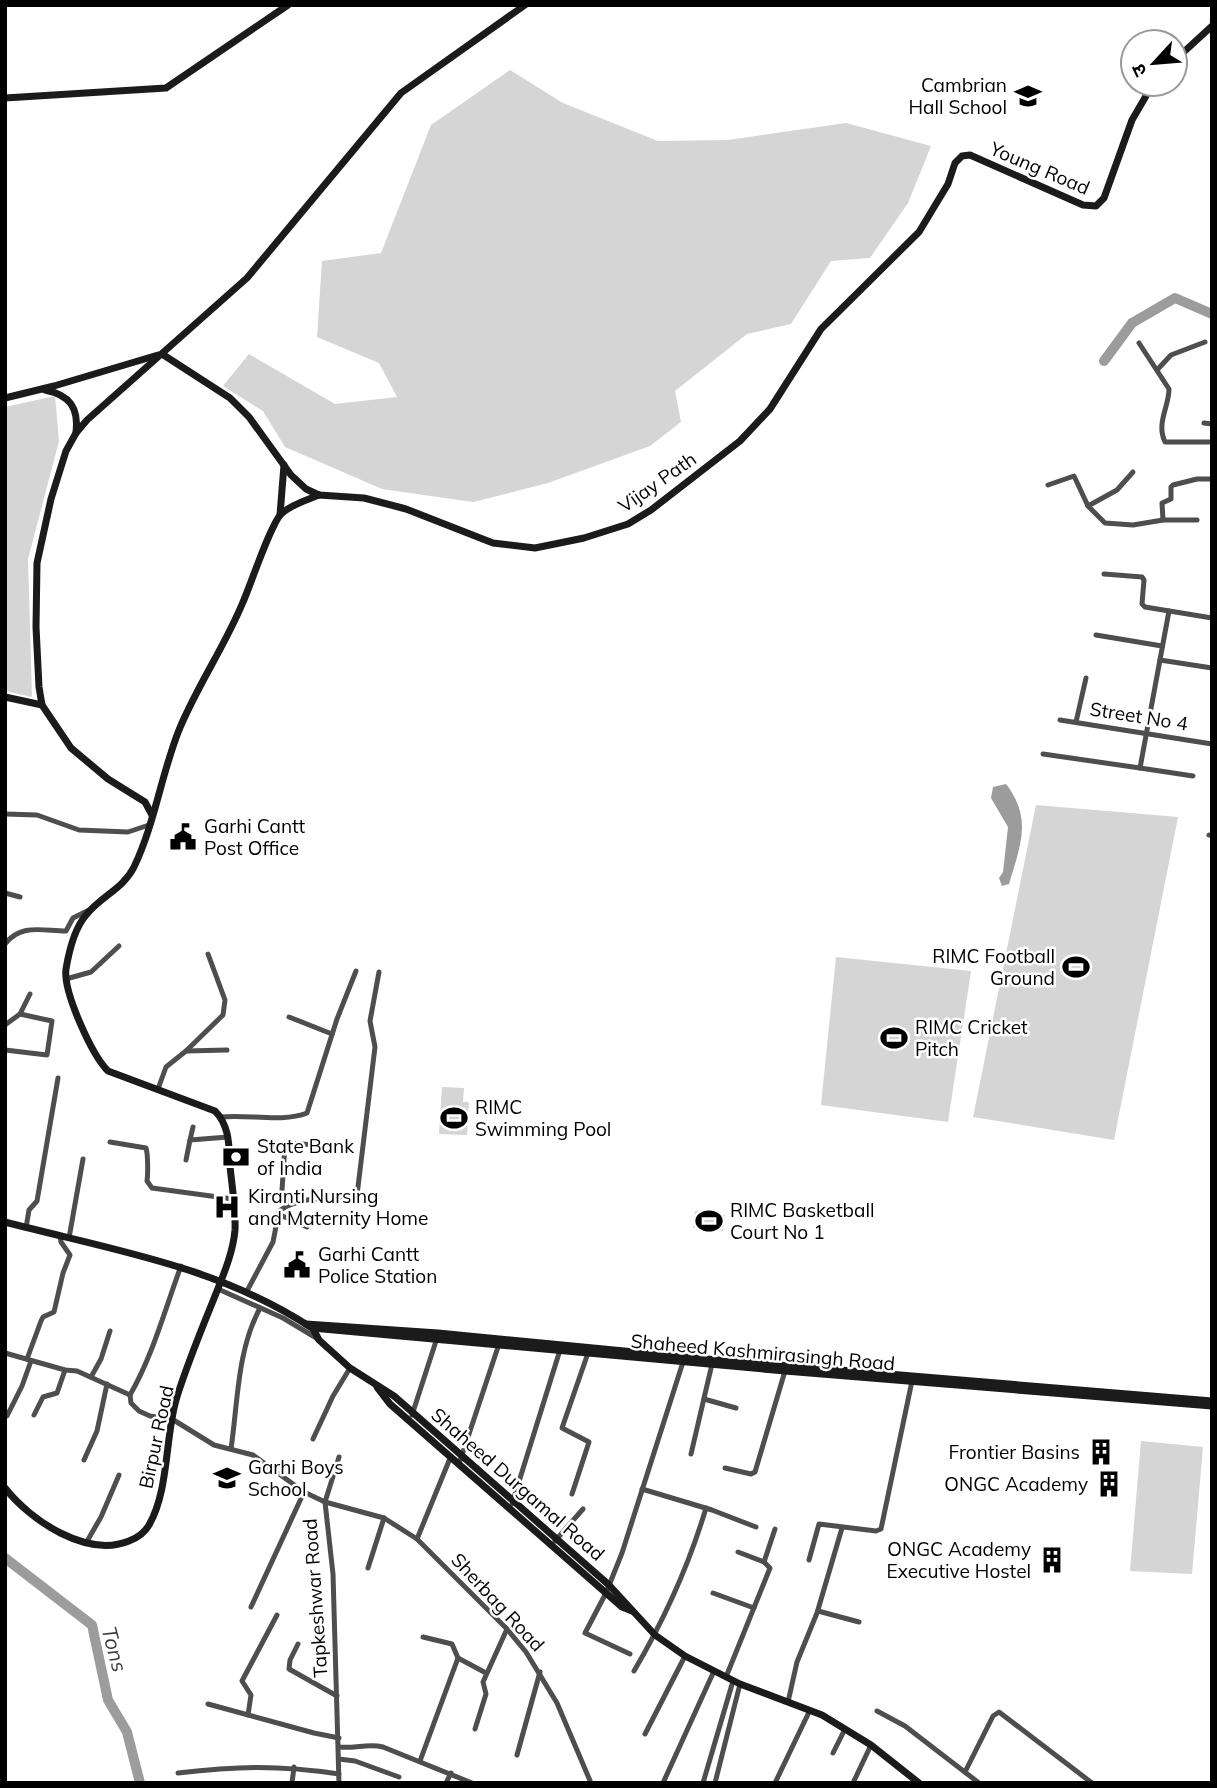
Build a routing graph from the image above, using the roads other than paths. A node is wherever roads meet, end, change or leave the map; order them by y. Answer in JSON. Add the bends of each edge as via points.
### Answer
{"nodes":[{"id":1,"x":288,"y":5,"type":"edge"},
{"id":2,"x":525,"y":5,"type":"edge"},
{"id":3,"x":1212,"y":26,"type":"edge"},
{"id":4,"x":1189,"y":47,"type":"edge"},
{"id":5,"x":5,"y":98,"type":"edge"},
{"id":6,"x":1145,"y":98,"type":"edge"},
{"id":7,"x":962,"y":156,"type":"joint"},
{"id":8,"x":1205,"y":342,"type":"dead end"},
{"id":9,"x":1139,"y":343,"type":"dead end"},
{"id":10,"x":162,"y":354,"type":"junction"},
{"id":11,"x":1157,"y":370,"type":"junction"},
{"id":12,"x":41,"y":390,"type":"junction"},
{"id":13,"x":5,"y":398,"type":"edge"},
{"id":14,"x":76,"y":433,"type":"junction"},
{"id":15,"x":1212,"y":442,"type":"edge"},
{"id":16,"x":284,"y":465,"type":"junction"},
{"id":17,"x":1133,"y":472,"type":"dead end"},
{"id":18,"x":1212,"y":479,"type":"edge"},
{"id":19,"x":1048,"y":485,"type":"dead end"},
{"id":20,"x":319,"y":495,"type":"junction"},
{"id":21,"x":1088,"y":506,"type":"junction"},
{"id":22,"x":280,"y":515,"type":"junction"},
{"id":23,"x":1163,"y":520,"type":"junction"},
{"id":24,"x":1197,"y":520,"type":"dead end"},
{"id":25,"x":1104,"y":575,"type":"dead end"},
{"id":26,"x":1169,"y":611,"type":"junction"},
{"id":27,"x":1212,"y":618,"type":"edge"},
{"id":28,"x":1096,"y":635,"type":"dead end"},
{"id":29,"x":1162,"y":646,"type":"junction"},
{"id":30,"x":1160,"y":660,"type":"junction"},
{"id":31,"x":1212,"y":668,"type":"edge"},
{"id":32,"x":1086,"y":678,"type":"dead end"},
{"id":33,"x":5,"y":697,"type":"edge"},
{"id":34,"x":42,"y":705,"type":"junction"},
{"id":35,"x":1060,"y":720,"type":"dead end"},
{"id":36,"x":1076,"y":723,"type":"junction"},
{"id":37,"x":1147,"y":733,"type":"junction"},
{"id":38,"x":1212,"y":744,"type":"edge"},
{"id":39,"x":1043,"y":754,"type":"dead end"},
{"id":40,"x":1140,"y":768,"type":"junction"},
{"id":41,"x":1193,"y":776,"type":"dead end"},
{"id":42,"x":5,"y":814,"type":"edge"},
{"id":43,"x":153,"y":816,"type":"junction"},
{"id":44,"x":149,"y":825,"type":"junction"},
{"id":45,"x":5,"y":893,"type":"edge"},
{"id":46,"x":20,"y":897,"type":"dead end"},
{"id":47,"x":92,"y":909,"type":"junction"},
{"id":48,"x":5,"y":944,"type":"edge"},
{"id":49,"x":119,"y":946,"type":"dead end"},
{"id":50,"x":208,"y":954,"type":"dead end"},
{"id":51,"x":356,"y":971,"type":"dead end"},
{"id":52,"x":379,"y":972,"type":"dead end"},
{"id":53,"x":66,"y":979,"type":"junction"},
{"id":54,"x":30,"y":994,"type":"dead end"},
{"id":55,"x":20,"y":1014,"type":"junction"},
{"id":56,"x":289,"y":1017,"type":"dead end"},
{"id":57,"x":5,"y":1025,"type":"edge"},
{"id":58,"x":332,"y":1034,"type":"junction"},
{"id":59,"x":5,"y":1050,"type":"edge"},
{"id":60,"x":227,"y":1050,"type":"dead end"},
{"id":61,"x":186,"y":1051,"type":"junction"},
{"id":62,"x":58,"y":1078,"type":"dead end"},
{"id":63,"x":158,"y":1088,"type":"junction"},
{"id":64,"x":221,"y":1117,"type":"junction"},
{"id":65,"x":193,"y":1127,"type":"dead end"},
{"id":66,"x":228,"y":1137,"type":"junction"},
{"id":67,"x":190,"y":1140,"type":"junction"},
{"id":68,"x":110,"y":1142,"type":"dead end"},
{"id":69,"x":316,"y":1144,"type":"dead end"},
{"id":70,"x":83,"y":1160,"type":"dead end"},
{"id":71,"x":186,"y":1160,"type":"dead end"},
{"id":72,"x":233,"y":1199,"type":"junction"},
{"id":73,"x":292,"y":1203,"type":"junction"},
{"id":74,"x":278,"y":1214,"type":"junction"},
{"id":75,"x":5,"y":1222,"type":"edge"},
{"id":76,"x":307,"y":1227,"type":"dead end"},
{"id":77,"x":26,"y":1228,"type":"junction"},
{"id":78,"x":64,"y":1237,"type":"junction"},
{"id":79,"x":181,"y":1266,"type":"junction"},
{"id":80,"x":221,"y":1280,"type":"junction"},
{"id":81,"x":218,"y":1289,"type":"junction"},
{"id":82,"x":247,"y":1291,"type":"junction"},
{"id":83,"x":260,"y":1308,"type":"junction"},
{"id":84,"x":310,"y":1325,"type":"junction"},
{"id":85,"x":110,"y":1331,"type":"dead end"},
{"id":86,"x":437,"y":1338,"type":"junction"},
{"id":87,"x":318,"y":1339,"type":"junction"},
{"id":88,"x":499,"y":1344,"type":"junction"},
{"id":89,"x":560,"y":1350,"type":"junction"},
{"id":90,"x":5,"y":1353,"type":"edge"},
{"id":91,"x":588,"y":1353,"type":"junction"},
{"id":92,"x":29,"y":1360,"type":"junction"},
{"id":93,"x":684,"y":1362,"type":"junction"},
{"id":94,"x":712,"y":1364,"type":"junction"},
{"id":95,"x":351,"y":1368,"type":"junction"},
{"id":96,"x":65,"y":1370,"type":"junction"},
{"id":97,"x":785,"y":1371,"type":"junction"},
{"id":98,"x":91,"y":1377,"type":"junction"},
{"id":99,"x":913,"y":1381,"type":"junction"},
{"id":100,"x":107,"y":1384,"type":"junction"},
{"id":101,"x":130,"y":1395,"type":"junction"},
{"id":102,"x":704,"y":1399,"type":"junction"},
{"id":103,"x":5,"y":1401,"type":"edge"},
{"id":104,"x":1212,"y":1403,"type":"edge"},
{"id":105,"x":13,"y":1404,"type":"junction"},
{"id":106,"x":736,"y":1408,"type":"dead end"},
{"id":107,"x":34,"y":1415,"type":"dead end"},
{"id":108,"x":7,"y":1416,"type":"dead end"},
{"id":109,"x":412,"y":1416,"type":"junction"},
{"id":110,"x":172,"y":1419,"type":"junction"},
{"id":111,"x":313,"y":1439,"type":"dead end"},
{"id":112,"x":231,"y":1448,"type":"junction"},
{"id":113,"x":691,"y":1454,"type":"dead end"},
{"id":114,"x":339,"y":1457,"type":"dead end"},
{"id":115,"x":451,"y":1457,"type":"junction"},
{"id":116,"x":84,"y":1460,"type":"dead end"},
{"id":117,"x":461,"y":1460,"type":"junction"},
{"id":118,"x":725,"y":1468,"type":"dead end"},
{"id":119,"x":119,"y":1475,"type":"dead end"},
{"id":120,"x":5,"y":1488,"type":"edge"},
{"id":121,"x":642,"y":1489,"type":"junction"},
{"id":122,"x":304,"y":1492,"type":"junction"},
{"id":123,"x":572,"y":1494,"type":"dead end"},
{"id":124,"x":325,"y":1502,"type":"junction"},
{"id":125,"x":512,"y":1505,"type":"junction"},
{"id":126,"x":706,"y":1508,"type":"junction"},
{"id":127,"x":583,"y":1509,"type":"dead end"},
{"id":128,"x":384,"y":1518,"type":"junction"},
{"id":129,"x":756,"y":1527,"type":"dead end"},
{"id":130,"x":842,"y":1528,"type":"junction"},
{"id":131,"x":775,"y":1529,"type":"dead end"},
{"id":132,"x":416,"y":1539,"type":"junction"},
{"id":133,"x":554,"y":1542,"type":"junction"},
{"id":134,"x":86,"y":1543,"type":"junction"},
{"id":135,"x":738,"y":1552,"type":"dead end"},
{"id":136,"x":808,"y":1560,"type":"dead end"},
{"id":137,"x":764,"y":1562,"type":"junction"},
{"id":138,"x":368,"y":1568,"type":"dead end"},
{"id":139,"x":608,"y":1589,"type":"junction"},
{"id":140,"x":713,"y":1593,"type":"dead end"},
{"id":141,"x":251,"y":1607,"type":"dead end"},
{"id":142,"x":754,"y":1608,"type":"junction"},
{"id":143,"x":818,"y":1611,"type":"junction"},
{"id":144,"x":277,"y":1615,"type":"dead end"},
{"id":145,"x":859,"y":1622,"type":"dead end"},
{"id":146,"x":507,"y":1629,"type":"junction"},
{"id":147,"x":655,"y":1635,"type":"junction"},
{"id":148,"x":423,"y":1637,"type":"dead end"},
{"id":149,"x":298,"y":1644,"type":"dead end"},
{"id":150,"x":630,"y":1654,"type":"dead end"},
{"id":151,"x":685,"y":1656,"type":"junction"},
{"id":152,"x":458,"y":1658,"type":"junction"},
{"id":153,"x":634,"y":1671,"type":"dead end"},
{"id":154,"x":714,"y":1671,"type":"junction"},
{"id":155,"x":540,"y":1672,"type":"junction"},
{"id":156,"x":486,"y":1673,"type":"junction"},
{"id":157,"x":733,"y":1681,"type":"junction"},
{"id":158,"x":337,"y":1696,"type":"junction"},
{"id":159,"x":788,"y":1702,"type":"junction"},
{"id":160,"x":208,"y":1704,"type":"dead end"},
{"id":161,"x":810,"y":1710,"type":"junction"},
{"id":162,"x":877,"y":1711,"type":"dead end"},
{"id":163,"x":248,"y":1715,"type":"junction"},
{"id":164,"x":845,"y":1728,"type":"junction"},
{"id":165,"x":475,"y":1729,"type":"dead end"},
{"id":166,"x":645,"y":1734,"type":"dead end"},
{"id":167,"x":339,"y":1738,"type":"junction"},
{"id":168,"x":871,"y":1745,"type":"junction"},
{"id":169,"x":339,"y":1747,"type":"junction"},
{"id":170,"x":833,"y":1753,"type":"dead end"},
{"id":171,"x":517,"y":1755,"type":"dead end"},
{"id":172,"x":339,"y":1759,"type":"junction"},
{"id":173,"x":420,"y":1761,"type":"junction"},
{"id":174,"x":294,"y":1767,"type":"junction"},
{"id":175,"x":965,"y":1772,"type":"junction"},
{"id":176,"x":178,"y":1773,"type":"dead end"},
{"id":177,"x":451,"y":1773,"type":"junction"},
{"id":178,"x":339,"y":1774,"type":"junction"},
{"id":179,"x":399,"y":1777,"type":"dead end"},
{"id":180,"x":292,"y":1783,"type":"edge"},
{"id":181,"x":339,"y":1783,"type":"edge"},
{"id":182,"x":446,"y":1783,"type":"edge"},
{"id":183,"x":471,"y":1783,"type":"edge"},
{"id":184,"x":591,"y":1783,"type":"edge"},
{"id":185,"x":663,"y":1783,"type":"edge"},
{"id":186,"x":704,"y":1783,"type":"edge"},
{"id":187,"x":715,"y":1783,"type":"edge"},
{"id":188,"x":775,"y":1783,"type":"edge"},
{"id":189,"x":853,"y":1783,"type":"edge"},
{"id":190,"x":919,"y":1783,"type":"edge"},
{"id":191,"x":979,"y":1783,"type":"edge"},
{"id":192,"x":1092,"y":1783,"type":"edge"}],
"edges":[{"from":1,"to":5,"type":"street","via":[[166,88]]},
{"from":2,"to":10,"type":"street","via":[[401,93],[247,278]]},
{"from":3,"to":4,"type":"street"},
{"from":6,"to":7,"type":"street","name":"Young Road","via":[[1132,120],[1104,198],[1096,206],[1083,205],[970,155]]},
{"from":7,"to":20,"type":"street","name":"Vijay Path","via":[[919,232],[821,329],[771,408],[740,441],[628,524],[535,548],[493,543],[364,498]]},
{"from":8,"to":11,"type":"street","via":[[1171,355]]},
{"from":9,"to":11,"type":"street"},
{"from":10,"to":12,"type":"street"},
{"from":10,"to":14,"type":"street"},
{"from":10,"to":16,"type":"street","via":[[230,398]]},
{"from":11,"to":15,"type":"street","via":[[1170,393],[1162,419],[1165,442]]},
{"from":12,"to":13,"type":"street"},
{"from":12,"to":14,"type":"street","via":[[56,393],[75,409]]},
{"from":14,"to":34,"type":"street","via":[[51,499],[37,563]]},
{"from":16,"to":20,"type":"street","via":[[306,489]]},
{"from":16,"to":22,"type":"street"},
{"from":17,"to":21,"type":"street","via":[[1117,491]]},
{"from":18,"to":23,"type":"street","via":[[1171,486],[1171,499],[1162,503]]},
{"from":19,"to":21,"type":"street","via":[[1074,476]]},
{"from":20,"to":22,"type":"street"},
{"from":21,"to":23,"type":"street","via":[[1108,524]]},
{"from":22,"to":43,"type":"street","via":[[242,606],[181,725]]},
{"from":23,"to":24,"type":"street"},
{"from":25,"to":26,"type":"street","via":[[1142,577],[1143,606]]},
{"from":26,"to":27,"type":"street"},
{"from":26,"to":29,"type":"street"},
{"from":28,"to":29,"type":"street"},
{"from":29,"to":30,"type":"street"},
{"from":30,"to":31,"type":"street"},
{"from":30,"to":37,"type":"street"},
{"from":32,"to":36,"type":"street"},
{"from":33,"to":34,"type":"street"},
{"from":34,"to":43,"type":"street","via":[[71,748],[145,802]]},
{"from":35,"to":36,"type":"street","name":"Street No 4"},
{"from":36,"to":37,"type":"street","name":"Street No 4"},
{"from":37,"to":38,"type":"street","name":"Street No 4"},
{"from":37,"to":40,"type":"street"},
{"from":39,"to":40,"type":"street"},
{"from":40,"to":41,"type":"street"},
{"from":42,"to":44,"type":"street","via":[[37,815],[79,830],[128,832]]},
{"from":43,"to":44,"type":"street"},
{"from":44,"to":47,"type":"street","via":[[123,885]]},
{"from":45,"to":46,"type":"street"},
{"from":47,"to":48,"type":"street","via":[[76,915],[66,931],[24,930]]},
{"from":47,"to":53,"type":"street","via":[[75,931]]},
{"from":49,"to":53,"type":"street","via":[[92,972]]},
{"from":50,"to":61,"type":"street","via":[[225,1008]]},
{"from":51,"to":58,"type":"street"},
{"from":52,"to":73,"type":"street","via":[[369,1021],[375,1047],[356,1195]]},
{"from":53,"to":63,"type":"street","via":[[103,1066]]},
{"from":54,"to":55,"type":"street"},
{"from":55,"to":57,"type":"street"},
{"from":55,"to":59,"type":"street","via":[[52,1021],[47,1055]]},
{"from":56,"to":58,"type":"street"},
{"from":58,"to":64,"type":"street","via":[[306,1114]]},
{"from":60,"to":61,"type":"street"},
{"from":61,"to":63,"type":"street","via":[[166,1067]]},
{"from":62,"to":77,"type":"street","via":[[37,1201],[29,1210]]},
{"from":63,"to":64,"type":"street"},
{"from":64,"to":66,"type":"street","name":"Birpur Road"},
{"from":65,"to":67,"type":"street"},
{"from":66,"to":67,"type":"street"},
{"from":66,"to":72,"type":"street","name":"Birpur Road"},
{"from":67,"to":71,"type":"street"},
{"from":68,"to":72,"type":"street","via":[[146,1148],[147,1181],[152,1188]]},
{"from":69,"to":73,"type":"street","via":[[285,1145],[282,1190]]},
{"from":70,"to":78,"type":"street"},
{"from":72,"to":80,"type":"street","name":"Birpur Road","via":[[235,1230]]},
{"from":73,"to":74,"type":"street"},
{"from":74,"to":76,"type":"street"},
{"from":74,"to":82,"type":"street","via":[[273,1242]]},
{"from":75,"to":77,"type":"street"},
{"from":77,"to":78,"type":"street"},
{"from":78,"to":79,"type":"street"},
{"from":78,"to":92,"type":"street","via":[[61,1241],[70,1255],[57,1303],[54,1312],[41,1321]]},
{"from":79,"to":80,"type":"street"},
{"from":79,"to":101,"type":"street"},
{"from":80,"to":81,"type":"street","name":"Birpur Road"},
{"from":80,"to":82,"type":"street"},
{"from":81,"to":83,"type":"street"},
{"from":81,"to":110,"type":"street","name":"Birpur Road"},
{"from":82,"to":84,"type":"street"},
{"from":83,"to":87,"type":"street"},
{"from":83,"to":112,"type":"street","via":[[244,1350]]},
{"from":84,"to":86,"type":"street","name":"Shaheed Kashmirasingh Road"},
{"from":84,"to":87,"type":"street","name":"Shaheed Durgamal Road"},
{"from":84,"to":104,"type":"street","name":"Shaheed Kashmirasingh Road"},
{"from":85,"to":98,"type":"street"},
{"from":86,"to":88,"type":"street","name":"Shaheed Kashmirasingh Road"},
{"from":86,"to":109,"type":"street"},
{"from":87,"to":95,"type":"street","name":"Shaheed Durgamal Road"},
{"from":88,"to":89,"type":"street","name":"Shaheed Kashmirasingh Road"},
{"from":88,"to":117,"type":"street"},
{"from":89,"to":91,"type":"street","name":"Shaheed Kashmirasingh Road"},
{"from":89,"to":125,"type":"street"},
{"from":90,"to":92,"type":"street","name":"Tapkeshwar Road"},
{"from":91,"to":93,"type":"street","name":"Shaheed Kashmirasingh Road"},
{"from":91,"to":123,"type":"street","via":[[562,1428],[589,1442]]},
{"from":92,"to":96,"type":"street","name":"Tapkeshwar Road"},
{"from":92,"to":105,"type":"street"},
{"from":93,"to":94,"type":"street","name":"Shaheed Kashmirasingh Road"},
{"from":93,"to":121,"type":"street"},
{"from":94,"to":97,"type":"street","name":"Shaheed Kashmirasingh Road"},
{"from":94,"to":102,"type":"street"},
{"from":95,"to":109,"type":"street","name":"Shaheed Durgamal Road","via":[[394,1396]]},
{"from":95,"to":111,"type":"street"},
{"from":96,"to":98,"type":"street","name":"Tapkeshwar Road"},
{"from":96,"to":107,"type":"street","via":[[57,1393],[43,1397]]},
{"from":97,"to":99,"type":"street","name":"Shaheed Kashmirasingh Road"},
{"from":97,"to":118,"type":"street","via":[[755,1472]]},
{"from":98,"to":100,"type":"street","name":"Tapkeshwar Road"},
{"from":99,"to":104,"type":"street","name":"Shaheed Kashmirasingh Road"},
{"from":99,"to":130,"type":"street","via":[[881,1529]]},
{"from":100,"to":101,"type":"street","name":"Tapkeshwar Road"},
{"from":100,"to":116,"type":"street","via":[[97,1431]]},
{"from":101,"to":110,"type":"street","name":"Tapkeshwar Road","via":[[139,1411]]},
{"from":102,"to":106,"type":"street"},
{"from":102,"to":113,"type":"street"},
{"from":103,"to":105,"type":"street"},
{"from":105,"to":108,"type":"street"},
{"from":109,"to":115,"type":"street","name":"Shaheed Durgamal Road"},
{"from":109,"to":117,"type":"street","name":"Shaheed Durgamal Road"},
{"from":110,"to":112,"type":"street","name":"Tapkeshwar Road","via":[[214,1445]]},
{"from":110,"to":134,"type":"street","name":"Birpur Road","via":[[151,1523],[135,1539],[118,1545]]},
{"from":112,"to":122,"type":"street","name":"Tapkeshwar Road","via":[[265,1461]]},
{"from":114,"to":124,"type":"street"},
{"from":115,"to":117,"type":"street","name":"Shaheed Durgamal Road"},
{"from":115,"to":132,"type":"street"},
{"from":117,"to":125,"type":"street","name":"Shaheed Durgamal Road"},
{"from":119,"to":134,"type":"street"},
{"from":120,"to":134,"type":"street","via":[[31,1514]]},
{"from":121,"to":126,"type":"street"},
{"from":121,"to":139,"type":"street"},
{"from":122,"to":124,"type":"street","name":"Tapkeshwar Road"},
{"from":122,"to":141,"type":"street"},
{"from":124,"to":128,"type":"street","name":"Sherbag Road"},
{"from":124,"to":158,"type":"street","name":"Tapkeshwar Road","via":[[333,1574]]},
{"from":125,"to":133,"type":"street","name":"Shaheed Durgamal Road"},
{"from":126,"to":129,"type":"street"},
{"from":126,"to":147,"type":"street"},
{"from":127,"to":133,"type":"street"},
{"from":128,"to":132,"type":"street","name":"Sherbag Road"},
{"from":128,"to":138,"type":"street"},
{"from":130,"to":136,"type":"street","via":[[818,1525]]},
{"from":130,"to":143,"type":"street"},
{"from":131,"to":137,"type":"street"},
{"from":132,"to":146,"type":"street","name":"Sherbag Road"},
{"from":133,"to":139,"type":"street","name":"Shaheed Durgamal Road"},
{"from":135,"to":137,"type":"street"},
{"from":137,"to":142,"type":"street","via":[[770,1568]]},
{"from":139,"to":147,"type":"street","name":"Shaheed Durgamal Road"},
{"from":139,"to":150,"type":"street","via":[[586,1633]]},
{"from":140,"to":142,"type":"street"},
{"from":142,"to":157,"type":"street"},
{"from":143,"to":145,"type":"street"},
{"from":143,"to":159,"type":"street","via":[[799,1655]]},
{"from":144,"to":163,"type":"street","via":[[242,1681],[250,1695]]},
{"from":146,"to":155,"type":"street","name":"Sherbag Road"},
{"from":146,"to":156,"type":"street"},
{"from":147,"to":151,"type":"street","name":"Shaheed Durgamal Road"},
{"from":147,"to":153,"type":"street"},
{"from":148,"to":152,"type":"street","via":[[452,1644]]},
{"from":149,"to":158,"type":"street","via":[[289,1669]]},
{"from":151,"to":154,"type":"street","name":"Shaheed Durgamal Road"},
{"from":151,"to":166,"type":"street"},
{"from":152,"to":156,"type":"street"},
{"from":152,"to":173,"type":"street"},
{"from":154,"to":157,"type":"street","name":"Shaheed Durgamal Road"},
{"from":154,"to":185,"type":"street"},
{"from":155,"to":171,"type":"street"},
{"from":155,"to":184,"type":"street","name":"Sherbag Road"},
{"from":156,"to":165,"type":"street","via":[[486,1694]]},
{"from":157,"to":159,"type":"street","name":"Shaheed Durgamal Road"},
{"from":157,"to":186,"type":"street"},
{"from":157,"to":187,"type":"street"},
{"from":158,"to":167,"type":"street","name":"Tapkeshwar Road"},
{"from":159,"to":161,"type":"street","name":"Shaheed Durgamal Road"},
{"from":160,"to":163,"type":"street"},
{"from":161,"to":164,"type":"street","name":"Shaheed Durgamal Road"},
{"from":161,"to":188,"type":"street"},
{"from":162,"to":175,"type":"street","via":[[905,1726]]},
{"from":163,"to":167,"type":"street"},
{"from":164,"to":168,"type":"street","name":"Shaheed Durgamal Road"},
{"from":164,"to":170,"type":"street"},
{"from":167,"to":169,"type":"street","name":"Tapkeshwar Road"},
{"from":168,"to":189,"type":"street"},
{"from":168,"to":190,"type":"street","name":"Shaheed Durgamal Road"},
{"from":169,"to":172,"type":"street","name":"Tapkeshwar Road"},
{"from":169,"to":173,"type":"street","via":[[372,1744]]},
{"from":172,"to":178,"type":"street","name":"Tapkeshwar Road"},
{"from":172,"to":179,"type":"street"},
{"from":173,"to":177,"type":"street"},
{"from":174,"to":176,"type":"street","via":[[261,1765]]},
{"from":174,"to":178,"type":"street"},
{"from":174,"to":180,"type":"street"},
{"from":175,"to":191,"type":"street"},
{"from":175,"to":192,"type":"street","via":[[999,1712]]},
{"from":177,"to":182,"type":"street"},
{"from":177,"to":183,"type":"street"},
{"from":178,"to":181,"type":"street","name":"Tapkeshwar Road"}]}
